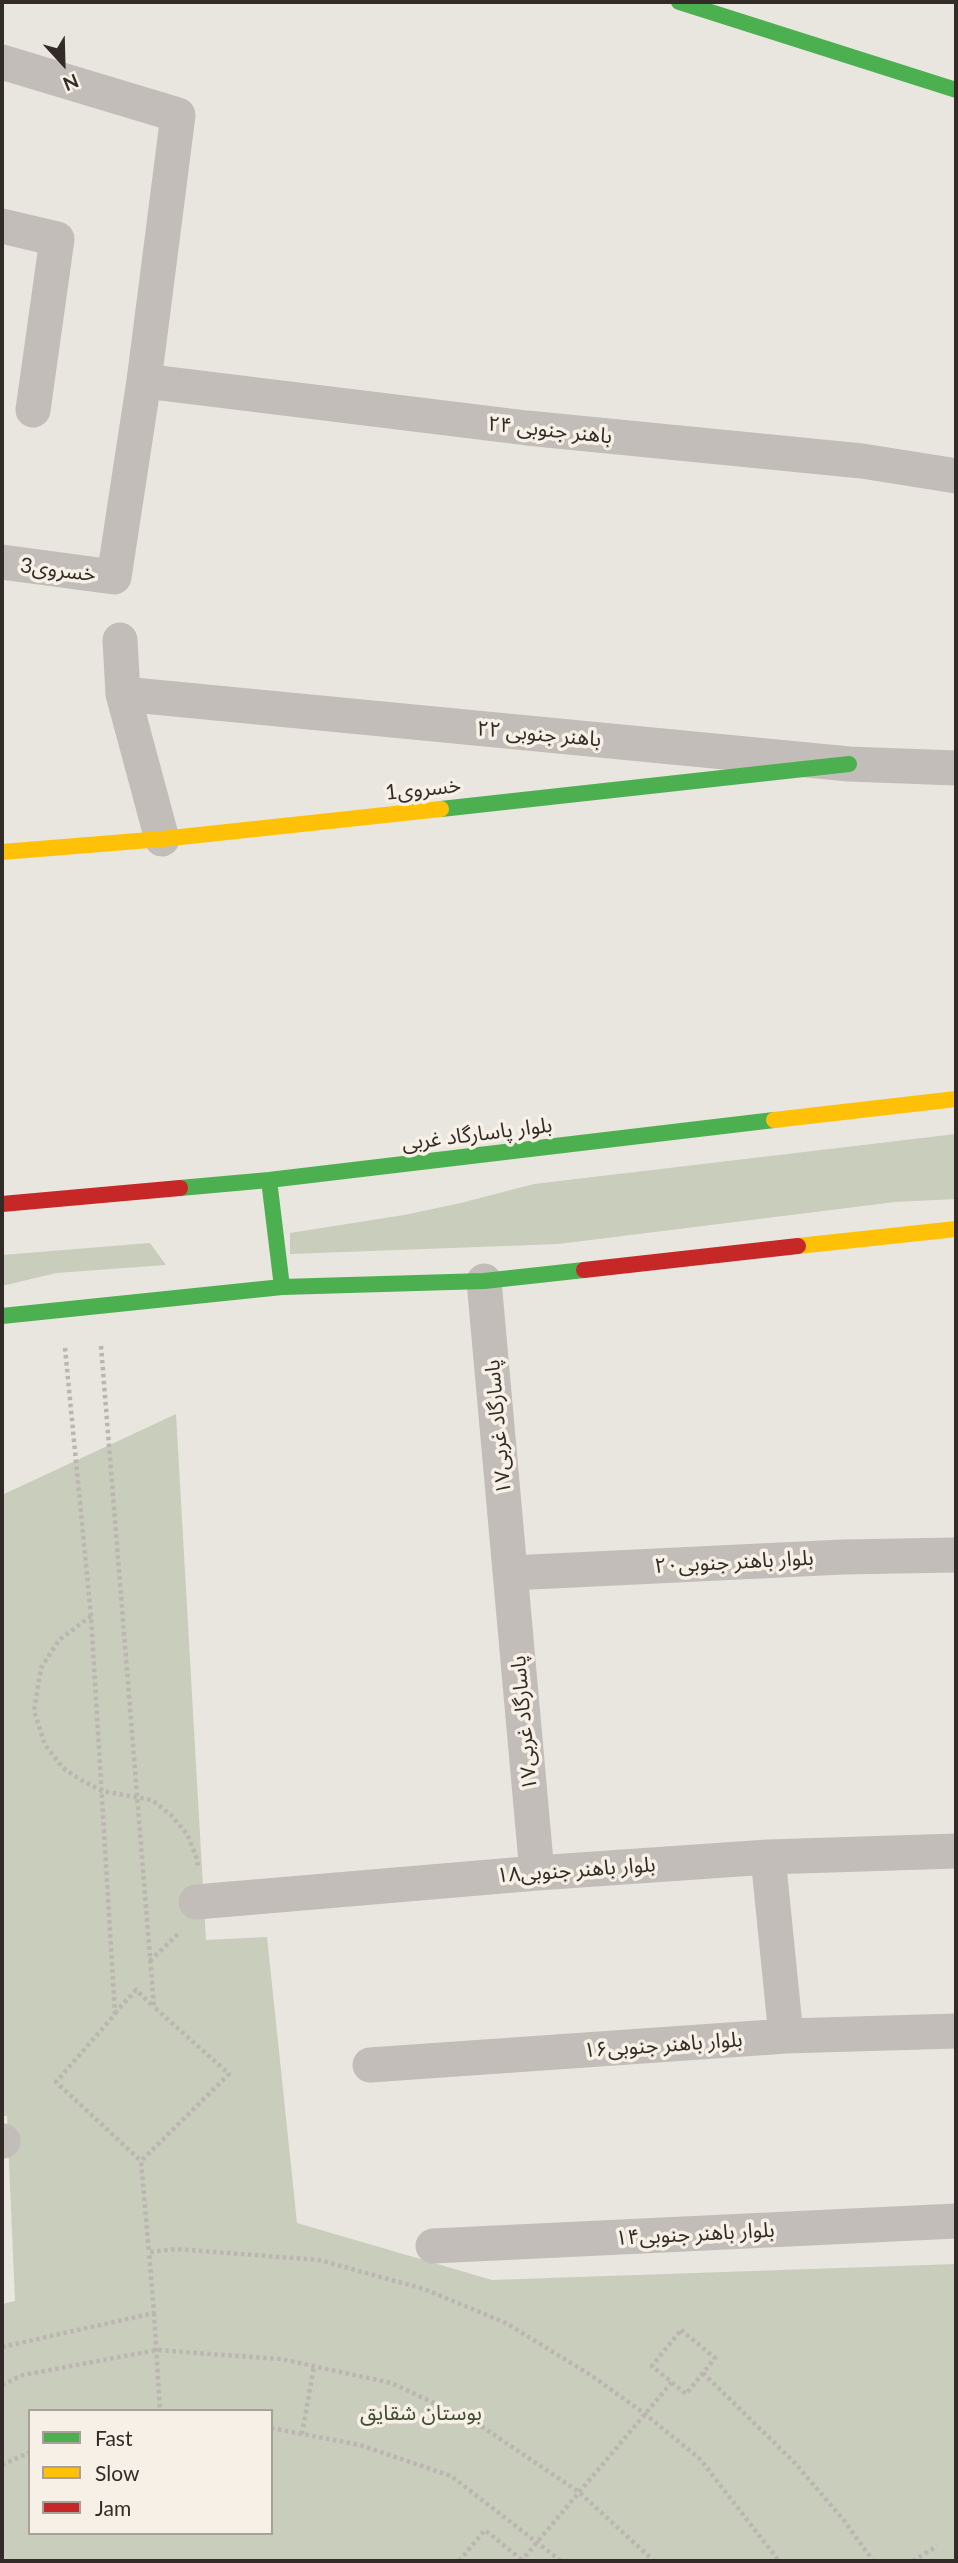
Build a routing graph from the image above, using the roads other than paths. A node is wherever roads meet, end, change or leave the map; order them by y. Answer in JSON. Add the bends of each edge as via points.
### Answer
{"nodes":[{"id":1,"x":679,"y":2,"type":"edge"},
{"id":2,"x":2,"y":62,"type":"edge"},
{"id":3,"x":956,"y":90,"type":"edge"},
{"id":4,"x":2,"y":226,"type":"edge"},
{"id":5,"x":144,"y":381,"type":"junction"},
{"id":6,"x":33,"y":410,"type":"dead end"},
{"id":7,"x":956,"y":476,"type":"edge"},
{"id":8,"x":2,"y":562,"type":"edge"},
{"id":9,"x":120,"y":640,"type":"dead end"},
{"id":10,"x":123,"y":694,"type":"junction"},
{"id":11,"x":849,"y":764,"type":"junction"},
{"id":12,"x":956,"y":768,"type":"edge"},
{"id":13,"x":162,"y":839,"type":"junction"},
{"id":14,"x":2,"y":852,"type":"edge"},
{"id":15,"x":956,"y":1100,"type":"edge"},
{"id":16,"x":269,"y":1180,"type":"junction"},
{"id":17,"x":2,"y":1204,"type":"edge"},
{"id":18,"x":956,"y":1229,"type":"edge"},
{"id":19,"x":484,"y":1281,"type":"junction"},
{"id":20,"x":282,"y":1287,"type":"junction"},
{"id":21,"x":2,"y":1316,"type":"edge"},
{"id":22,"x":956,"y":1555,"type":"edge"},
{"id":23,"x":511,"y":1573,"type":"junction"},
{"id":24,"x":956,"y":1852,"type":"edge"},
{"id":25,"x":768,"y":1857,"type":"junction"},
{"id":26,"x":537,"y":1873,"type":"junction"},
{"id":27,"x":196,"y":1902,"type":"road end"},
{"id":28,"x":956,"y":2031,"type":"edge"},
{"id":29,"x":786,"y":2036,"type":"junction"},
{"id":30,"x":370,"y":2065,"type":"dead end"},
{"id":31,"x":956,"y":2221,"type":"edge"},
{"id":32,"x":433,"y":2246,"type":"dead end"}],
"edges":[{"from":1,"to":3,"type":"main road"},
{"from":2,"to":5,"type":"street","via":[[178,115]]},
{"from":4,"to":6,"type":"street","via":[[57,239]]},
{"from":5,"to":7,"type":"street","name":"۲۴ باهنر جنوبی","via":[[527,428],[862,461]]},
{"from":5,"to":8,"type":"street","name":"3خسروى","via":[[114,577]]},
{"from":9,"to":10,"type":"street"},
{"from":10,"to":11,"type":"street","name":"۲۲ باهنر جنوبی"},
{"from":10,"to":13,"type":"street"},
{"from":11,"to":12,"type":"street","name":"۲۲ باهنر جنوبی"},
{"from":11,"to":13,"type":"main road","name":"خسروى1"},
{"from":13,"to":14,"type":"main road","name":"خسروى1"},
{"from":15,"to":16,"type":"main road","name":"بلوار پاسارگاد غربی"},
{"from":16,"to":17,"type":"main road","name":"بلوار پاسارگاد غربی"},
{"from":16,"to":20,"type":"main road"},
{"from":18,"to":19,"type":"main road"},
{"from":19,"to":20,"type":"main road"},
{"from":19,"to":23,"type":"street","name":"پاسارگاد غربی۱۷"},
{"from":20,"to":21,"type":"main road"},
{"from":22,"to":23,"type":"street","name":"بلوار باهنر جنوبی۲۰"},
{"from":23,"to":26,"type":"street","name":"۱۷پاسارگاد غربی"},
{"from":24,"to":25,"type":"street","name":"۱۸بلوار باهنر جنوبی"},
{"from":25,"to":26,"type":"street","name":"۱۸بلوار باهنر جنوبی"},
{"from":25,"to":29,"type":"street"},
{"from":26,"to":27,"type":"street","name":"۱۸بلوار باهنر جنوبی"},
{"from":28,"to":29,"type":"street","name":"بلوار باهنر جنوبی۱۶"},
{"from":29,"to":30,"type":"street","name":"بلوار باهنر جنوبی۱۶"},
{"from":31,"to":32,"type":"street","name":"بلوار باهنر جنوبی۱۴"}]}
